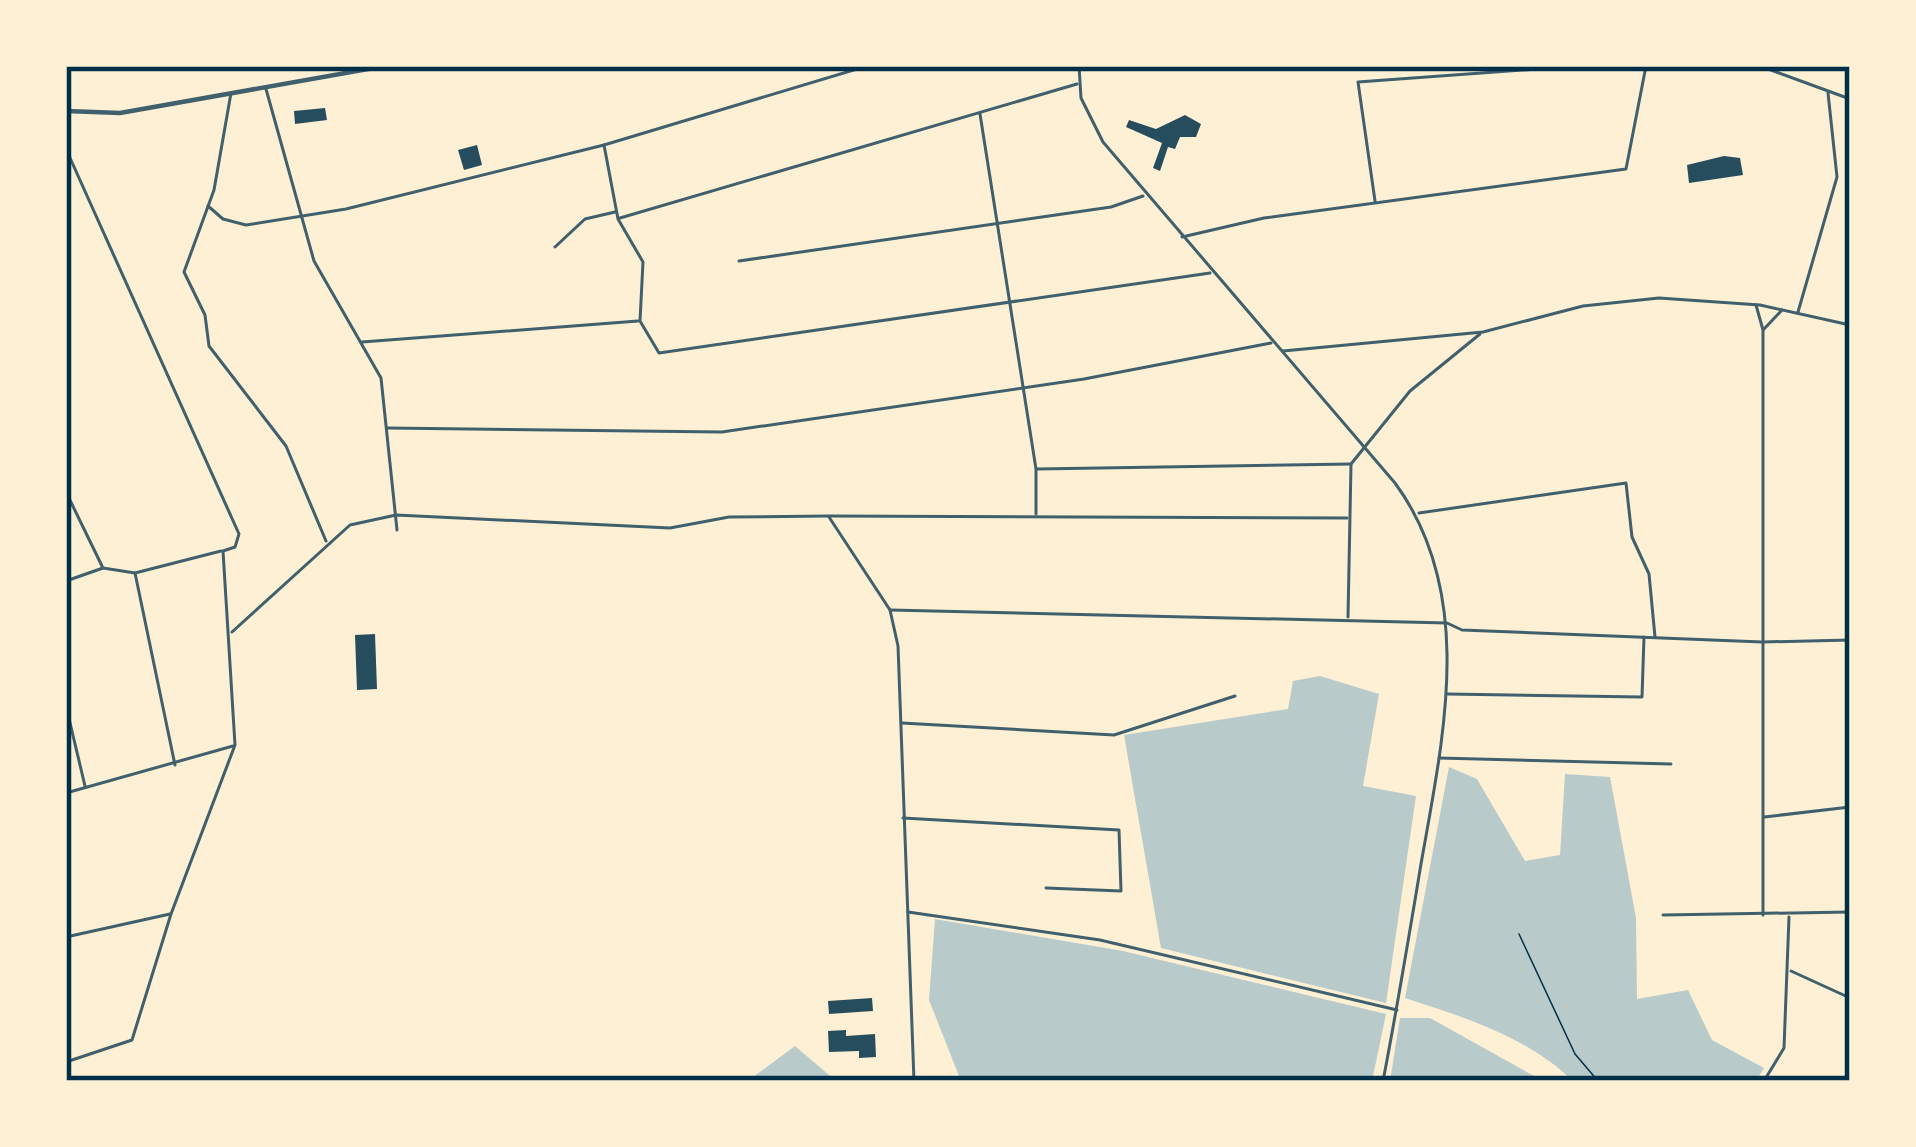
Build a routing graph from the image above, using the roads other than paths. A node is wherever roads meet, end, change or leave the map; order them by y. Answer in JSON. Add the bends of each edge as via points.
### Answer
{"nodes":[{"id":1,"x":385,"y":66,"type":"edge"},
{"id":2,"x":867,"y":66,"type":"edge"},
{"id":3,"x":1079,"y":66,"type":"edge"},
{"id":4,"x":1578,"y":66,"type":"edge"},
{"id":5,"x":1646,"y":66,"type":"edge"},
{"id":6,"x":1760,"y":66,"type":"edge"},
{"id":7,"x":1079,"y":83,"type":"junction"},
{"id":8,"x":266,"y":87,"type":"junction"},
{"id":9,"x":231,"y":93,"type":"junction"},
{"id":10,"x":1828,"y":93,"type":"junction"},
{"id":11,"x":1850,"y":99,"type":"edge"},
{"id":12,"x":66,"y":111,"type":"edge"},
{"id":13,"x":979,"y":112,"type":"junction"},
{"id":14,"x":604,"y":145,"type":"junction"},
{"id":15,"x":66,"y":149,"type":"edge"},
{"id":16,"x":1145,"y":195,"type":"junction"},
{"id":17,"x":1376,"y":202,"type":"junction"},
{"id":18,"x":208,"y":206,"type":"junction"},
{"id":19,"x":618,"y":215,"type":"junction"},
{"id":20,"x":299,"y":218,"type":"junction"},
{"id":21,"x":996,"y":225,"type":"junction"},
{"id":22,"x":1181,"y":237,"type":"junction"},
{"id":23,"x":555,"y":247,"type":"dead end"},
{"id":24,"x":740,"y":261,"type":"dead end"},
{"id":25,"x":1212,"y":273,"type":"junction"},
{"id":26,"x":1010,"y":303,"type":"junction"},
{"id":27,"x":1756,"y":304,"type":"junction"},
{"id":28,"x":1783,"y":310,"type":"junction"},
{"id":29,"x":1798,"y":313,"type":"junction"},
{"id":30,"x":640,"y":320,"type":"junction"},
{"id":31,"x":1850,"y":325,"type":"edge"},
{"id":32,"x":1763,"y":331,"type":"junction"},
{"id":33,"x":1483,"y":332,"type":"junction"},
{"id":34,"x":362,"y":342,"type":"junction"},
{"id":35,"x":1272,"y":343,"type":"junction"},
{"id":36,"x":1280,"y":351,"type":"junction"},
{"id":37,"x":1024,"y":386,"type":"junction"},
{"id":38,"x":387,"y":428,"type":"junction"},
{"id":39,"x":1367,"y":450,"type":"junction"},
{"id":40,"x":1351,"y":464,"type":"junction"},
{"id":41,"x":1036,"y":469,"type":"junction"},
{"id":42,"x":66,"y":492,"type":"edge"},
{"id":43,"x":1417,"y":513,"type":"junction"},
{"id":44,"x":396,"y":515,"type":"junction"},
{"id":45,"x":1036,"y":515,"type":"junction"},
{"id":46,"x":828,"y":516,"type":"junction"},
{"id":47,"x":1347,"y":518,"type":"junction"},
{"id":48,"x":397,"y":530,"type":"dead end"},
{"id":49,"x":327,"y":543,"type":"junction"},
{"id":50,"x":223,"y":551,"type":"junction"},
{"id":51,"x":103,"y":568,"type":"junction"},
{"id":52,"x":135,"y":573,"type":"junction"},
{"id":53,"x":66,"y":581,"type":"edge"},
{"id":54,"x":890,"y":610,"type":"junction"},
{"id":55,"x":1348,"y":619,"type":"junction"},
{"id":56,"x":1447,"y":622,"type":"junction"},
{"id":57,"x":232,"y":632,"type":"junction"},
{"id":58,"x":1644,"y":637,"type":"junction"},
{"id":59,"x":1655,"y":637,"type":"junction"},
{"id":60,"x":1850,"y":640,"type":"edge"},
{"id":61,"x":1762,"y":642,"type":"junction"},
{"id":62,"x":1445,"y":694,"type":"junction"},
{"id":63,"x":1235,"y":696,"type":"dead end"},
{"id":64,"x":66,"y":706,"type":"edge"},
{"id":65,"x":898,"y":723,"type":"junction"},
{"id":66,"x":235,"y":746,"type":"junction"},
{"id":67,"x":1439,"y":758,"type":"junction"},
{"id":68,"x":175,"y":764,"type":"junction"},
{"id":69,"x":1671,"y":764,"type":"dead end"},
{"id":70,"x":85,"y":788,"type":"junction"},
{"id":71,"x":66,"y":793,"type":"edge"},
{"id":72,"x":1850,"y":807,"type":"edge"},
{"id":73,"x":901,"y":818,"type":"junction"},
{"id":74,"x":1762,"y":818,"type":"junction"},
{"id":75,"x":1046,"y":888,"type":"dead end"},
{"id":76,"x":906,"y":911,"type":"junction"},
{"id":77,"x":1850,"y":912,"type":"edge"},
{"id":78,"x":171,"y":914,"type":"junction"},
{"id":79,"x":1663,"y":915,"type":"dead end"},
{"id":80,"x":1763,"y":915,"type":"junction"},
{"id":81,"x":1789,"y":916,"type":"junction"},
{"id":82,"x":66,"y":937,"type":"edge"},
{"id":83,"x":1790,"y":970,"type":"junction"},
{"id":84,"x":1850,"y":998,"type":"edge"},
{"id":85,"x":1396,"y":1010,"type":"junction"},
{"id":86,"x":66,"y":1062,"type":"edge"},
{"id":87,"x":914,"y":1081,"type":"edge"},
{"id":88,"x":1384,"y":1081,"type":"edge"},
{"id":89,"x":1764,"y":1081,"type":"edge"}],
"edges":[{"from":1,"to":8,"type":"street"},
{"from":2,"to":14,"type":"street"},
{"from":3,"to":7,"type":"street"},
{"from":4,"to":17,"type":"street","via":[[1358,82]]},
{"from":5,"to":17,"type":"street","via":[[1626,169]]},
{"from":6,"to":10,"type":"street"},
{"from":7,"to":13,"type":"street"},
{"from":7,"to":16,"type":"street","via":[[1092,124]]},
{"from":8,"to":9,"type":"street"},
{"from":8,"to":20,"type":"street"},
{"from":9,"to":12,"type":"street","via":[[119,113]]},
{"from":9,"to":18,"type":"street"},
{"from":10,"to":11,"type":"street"},
{"from":10,"to":29,"type":"street","via":[[1837,177]]},
{"from":13,"to":19,"type":"street"},
{"from":13,"to":21,"type":"street"},
{"from":14,"to":19,"type":"street"},
{"from":14,"to":20,"type":"street"},
{"from":15,"to":50,"type":"street","via":[[239,533],[235,547]]},
{"from":16,"to":21,"type":"street"},
{"from":16,"to":22,"type":"street"},
{"from":17,"to":22,"type":"street"},
{"from":18,"to":20,"type":"street","via":[[233,224]]},
{"from":18,"to":49,"type":"street","via":[[184,272],[205,315],[209,346],[286,446]]},
{"from":19,"to":23,"type":"street","via":[[585,219]]},
{"from":19,"to":30,"type":"street","via":[[643,262]]},
{"from":20,"to":34,"type":"street"},
{"from":21,"to":24,"type":"street"},
{"from":21,"to":26,"type":"street"},
{"from":22,"to":25,"type":"street"},
{"from":25,"to":26,"type":"street"},
{"from":25,"to":35,"type":"street"},
{"from":26,"to":30,"type":"street","via":[[659,352]]},
{"from":26,"to":37,"type":"street"},
{"from":27,"to":28,"type":"street"},
{"from":27,"to":32,"type":"street"},
{"from":27,"to":33,"type":"street","via":[[1659,298],[1583,305]]},
{"from":28,"to":29,"type":"street"},
{"from":28,"to":32,"type":"street"},
{"from":29,"to":31,"type":"street"},
{"from":30,"to":34,"type":"street"},
{"from":32,"to":61,"type":"street"},
{"from":33,"to":36,"type":"street"},
{"from":33,"to":39,"type":"street","via":[[1420,381]]},
{"from":34,"to":38,"type":"street","via":[[381,378]]},
{"from":35,"to":36,"type":"street"},
{"from":35,"to":37,"type":"street"},
{"from":36,"to":39,"type":"street"},
{"from":37,"to":38,"type":"street","via":[[722,431]]},
{"from":37,"to":41,"type":"street"},
{"from":38,"to":44,"type":"street"},
{"from":39,"to":40,"type":"street"},
{"from":39,"to":43,"type":"street"},
{"from":40,"to":41,"type":"street"},
{"from":40,"to":47,"type":"street"},
{"from":41,"to":45,"type":"street"},
{"from":42,"to":51,"type":"street"},
{"from":43,"to":56,"type":"street"},
{"from":43,"to":59,"type":"street","via":[[1626,483]]},
{"from":44,"to":46,"type":"street","via":[[670,528],[729,517]]},
{"from":44,"to":48,"type":"street"},
{"from":44,"to":49,"type":"street","via":[[350,525]]},
{"from":45,"to":46,"type":"street"},
{"from":45,"to":47,"type":"street"},
{"from":46,"to":54,"type":"street"},
{"from":47,"to":55,"type":"street"},
{"from":49,"to":57,"type":"street"},
{"from":50,"to":52,"type":"street"},
{"from":50,"to":57,"type":"street"},
{"from":51,"to":52,"type":"street"},
{"from":51,"to":53,"type":"street"},
{"from":52,"to":68,"type":"street"},
{"from":54,"to":55,"type":"street"},
{"from":54,"to":65,"type":"street"},
{"from":55,"to":56,"type":"street"},
{"from":56,"to":58,"type":"street","via":[[1462,630]]},
{"from":56,"to":62,"type":"street"},
{"from":57,"to":66,"type":"street"},
{"from":58,"to":59,"type":"street"},
{"from":58,"to":62,"type":"street","via":[[1642,697]]},
{"from":59,"to":61,"type":"street"},
{"from":60,"to":61,"type":"street"},
{"from":61,"to":74,"type":"street"},
{"from":62,"to":67,"type":"street"},
{"from":63,"to":65,"type":"street","via":[[1114,735]]},
{"from":64,"to":70,"type":"street"},
{"from":65,"to":73,"type":"street"},
{"from":66,"to":68,"type":"street"},
{"from":66,"to":78,"type":"street"},
{"from":67,"to":69,"type":"street"},
{"from":67,"to":85,"type":"street"},
{"from":68,"to":70,"type":"street"},
{"from":70,"to":71,"type":"street"},
{"from":72,"to":74,"type":"street"},
{"from":73,"to":75,"type":"street","via":[[1119,830],[1121,891]]},
{"from":73,"to":76,"type":"street"},
{"from":74,"to":80,"type":"street"},
{"from":76,"to":85,"type":"street","via":[[1100,940]]},
{"from":76,"to":87,"type":"street"},
{"from":77,"to":81,"type":"street"},
{"from":78,"to":82,"type":"street"},
{"from":78,"to":86,"type":"street","via":[[132,1040]]},
{"from":79,"to":80,"type":"street"},
{"from":80,"to":81,"type":"street"},
{"from":81,"to":83,"type":"street"},
{"from":83,"to":84,"type":"street"},
{"from":83,"to":89,"type":"street","via":[[1784,1048]]},
{"from":85,"to":88,"type":"street"}]}
